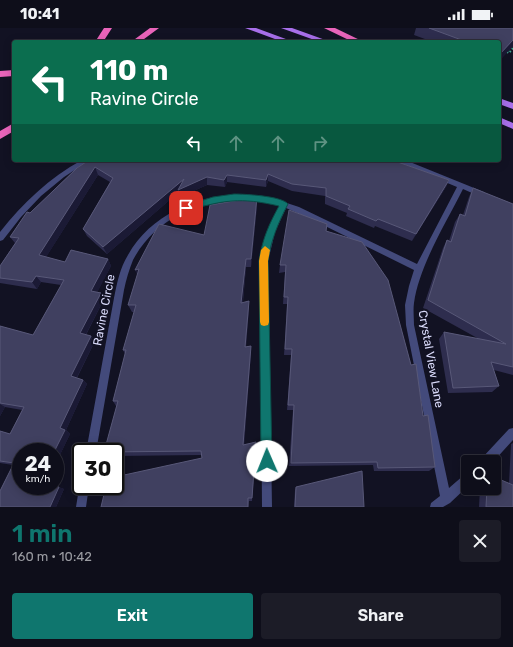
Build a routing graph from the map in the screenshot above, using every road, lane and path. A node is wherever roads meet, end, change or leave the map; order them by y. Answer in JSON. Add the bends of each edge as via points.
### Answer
{"nodes":[{"id":1,"x":108,"y":28,"type":"edge"},
{"id":2,"x":155,"y":28,"type":"edge"},
{"id":3,"x":249,"y":28,"type":"edge"},
{"id":4,"x":285,"y":28,"type":"edge"},
{"id":5,"x":328,"y":28,"type":"edge"},
{"id":6,"x":100,"y":40,"type":"edge"},
{"id":7,"x":138,"y":40,"type":"edge"},
{"id":8,"x":284,"y":40,"type":"edge"},
{"id":9,"x":321,"y":40,"type":"edge"},
{"id":10,"x":355,"y":40,"type":"edge"},
{"id":11,"x":513,"y":48,"type":"edge"},
{"id":12,"x":507,"y":52,"type":"edge"},
{"id":13,"x":12,"y":73,"type":"edge"},
{"id":14,"x":0,"y":74,"type":"edge"},
{"id":15,"x":501,"y":103,"type":"edge"},
{"id":16,"x":513,"y":106,"type":"edge"},
{"id":17,"x":501,"y":121,"type":"edge"},
{"id":18,"x":513,"y":126,"type":"edge"},
{"id":19,"x":12,"y":127,"type":"edge"},
{"id":20,"x":0,"y":136,"type":"edge"},
{"id":21,"x":84,"y":162,"type":"edge"},
{"id":22,"x":404,"y":162,"type":"edge"},
{"id":23,"x":461,"y":186,"type":"junction"},
{"id":24,"x":487,"y":196,"type":"edge"},
{"id":25,"x":284,"y":204,"type":"junction"},
{"id":26,"x":0,"y":238,"type":"edge"},
{"id":27,"x":419,"y":269,"type":"junction"},
{"id":28,"x":513,"y":433,"type":"edge"},
{"id":29,"x":93,"y":443,"type":"edge"},
{"id":30,"x":493,"y":455,"type":"edge"},
{"id":31,"x":461,"y":485,"type":"edge"},
{"id":32,"x":83,"y":495,"type":"edge"},
{"id":33,"x":446,"y":499,"type":"junction"},
{"id":34,"x":81,"y":507,"type":"edge"},
{"id":35,"x":267,"y":507,"type":"edge"},
{"id":36,"x":435,"y":507,"type":"edge"}],
"edges":[{"from":1,"to":6,"type":"highway"},
{"from":2,"to":7,"type":"highway"},
{"from":3,"to":8,"type":"main road"},
{"from":4,"to":9,"type":"main road"},
{"from":5,"to":10,"type":"highway"},
{"from":11,"to":12,"type":"path"},
{"from":13,"to":14,"type":"highway"},
{"from":15,"to":16,"type":"main road"},
{"from":17,"to":18,"type":"main road"},
{"from":19,"to":20,"type":"highway"},
{"from":21,"to":26,"type":"street","via":[[60,176],[35,197]]},
{"from":22,"to":23,"type":"street"},
{"from":23,"to":24,"type":"street"},
{"from":23,"to":27,"type":"street","name":"Crystal View Lane"},
{"from":25,"to":27,"type":"street","name":"Ravine Circle"},
{"from":25,"to":29,"type":"street","name":"Ravine Circle","via":[[255,198],[213,200],[194,205],[162,222],[148,234],[136,249],[123,278]]},
{"from":25,"to":35,"type":"street","via":[[266,244],[264,261]]},
{"from":27,"to":33,"type":"street","name":"Crystal View Lane","via":[[409,305],[410,325]]},
{"from":28,"to":30,"type":"street"},
{"from":31,"to":33,"type":"street"},
{"from":32,"to":34,"type":"street"},
{"from":33,"to":36,"type":"street"}]}
